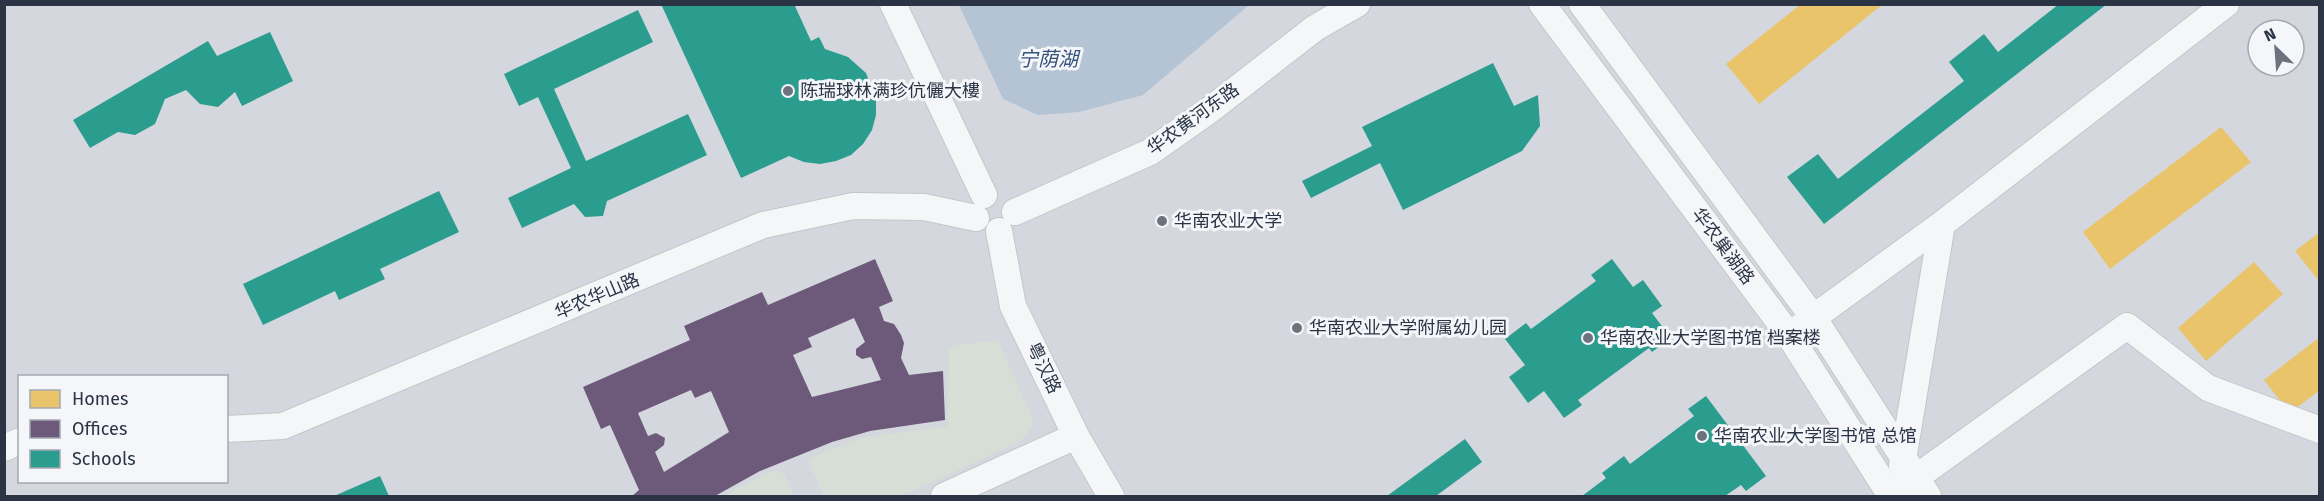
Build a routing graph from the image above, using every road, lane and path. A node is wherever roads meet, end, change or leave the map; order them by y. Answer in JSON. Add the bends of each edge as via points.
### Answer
{"nodes":[{"id":1,"x":893,"y":4,"type":"edge"},
{"id":2,"x":1358,"y":4,"type":"edge"},
{"id":3,"x":1542,"y":4,"type":"edge"},
{"id":4,"x":1582,"y":4,"type":"edge"},
{"id":5,"x":2226,"y":4,"type":"edge"},
{"id":6,"x":980,"y":206,"type":"junction"},
{"id":7,"x":1015,"y":212,"type":"junction"},
{"id":8,"x":1942,"y":224,"type":"junction"},
{"id":9,"x":999,"y":231,"type":"junction"},
{"id":10,"x":1813,"y":317,"type":"junction"},
{"id":11,"x":1789,"y":335,"type":"junction"},
{"id":12,"x":228,"y":429,"type":"edge"},
{"id":13,"x":2319,"y":430,"type":"edge"},
{"id":14,"x":1076,"y":436,"type":"junction"},
{"id":15,"x":18,"y":442,"type":"edge"},
{"id":16,"x":4,"y":448,"type":"edge"},
{"id":17,"x":1916,"y":478,"type":"edge"},
{"id":18,"x":944,"y":496,"type":"edge"},
{"id":19,"x":1111,"y":496,"type":"edge"},
{"id":20,"x":1891,"y":496,"type":"edge"}],
"edges":[{"from":1,"to":6,"type":"street"},
{"from":2,"to":7,"type":"street","name":"华农黄河东路","via":[[1315,27],[1150,152]]},
{"from":3,"to":11,"type":"street","name":"华农巢湖路"},
{"from":4,"to":10,"type":"street","name":"华农巢湖路"},
{"from":5,"to":8,"type":"street"},
{"from":6,"to":7,"type":"street","via":[[996,191],[1008,195]]},
{"from":6,"to":9,"type":"street","via":[[985,228]]},
{"from":6,"to":12,"type":"street","name":"华农华山路","via":[[853,206],[763,225],[283,426]]},
{"from":7,"to":9,"type":"street","via":[[1011,224]]},
{"from":8,"to":10,"type":"street"},
{"from":8,"to":17,"type":"street"},
{"from":9,"to":14,"type":"street","name":"粤汉路","via":[[1013,306]]},
{"from":10,"to":11,"type":"street"},
{"from":10,"to":17,"type":"street","name":"华农巢湖路"},
{"from":11,"to":20,"type":"street","name":"华农巢湖路"},
{"from":13,"to":17,"type":"street","via":[[2208,388],[2127,327]]},
{"from":14,"to":18,"type":"street"},
{"from":14,"to":19,"type":"street","name":"粤汉路"},
{"from":15,"to":16,"type":"street"},
{"from":17,"to":20,"type":"street"}]}
